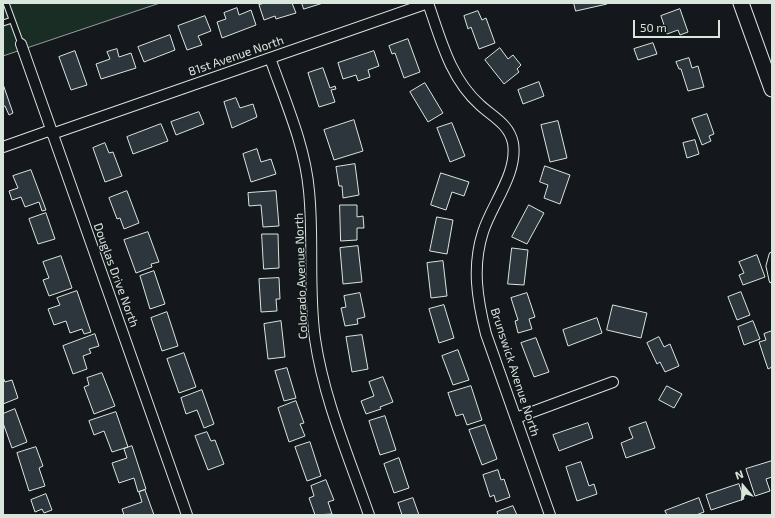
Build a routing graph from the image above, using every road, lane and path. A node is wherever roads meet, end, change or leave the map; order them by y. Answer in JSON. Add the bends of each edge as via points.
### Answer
{"nodes":[{"id":1,"x":6,"y":3,"type":"edge"},
{"id":2,"x":428,"y":3,"type":"edge"},
{"id":3,"x":741,"y":3,"type":"edge"},
{"id":4,"x":12,"y":20,"type":"junction"},
{"id":5,"x":3,"y":24,"type":"edge"},
{"id":6,"x":21,"y":44,"type":"joint"},
{"id":7,"x":270,"y":58,"type":"junction"},
{"id":8,"x":772,"y":89,"type":"edge"},
{"id":9,"x":51,"y":132,"type":"junction"},
{"id":10,"x":3,"y":147,"type":"edge"},
{"id":11,"x":772,"y":255,"type":"edge"},
{"id":12,"x":772,"y":280,"type":"edge"},
{"id":13,"x":613,"y":382,"type":"dead end"},
{"id":14,"x":516,"y":418,"type":"junction"},
{"id":15,"x":187,"y":515,"type":"edge"},
{"id":16,"x":369,"y":515,"type":"edge"},
{"id":17,"x":550,"y":515,"type":"edge"}],
"edges":[{"from":1,"to":4,"type":"lane"},
{"from":2,"to":7,"type":"street","name":"81st Avenue North"},
{"from":2,"to":14,"type":"street","name":"Brunswick Avenue North","via":[[453,71],[480,106],[502,124],[513,142],[511,170],[483,232],[476,283],[486,334]]},
{"from":3,"to":8,"type":"main road"},
{"from":4,"to":5,"type":"lane"},
{"from":4,"to":6,"type":"lane"},
{"from":6,"to":9,"type":"street","name":"Douglas Drive North"},
{"from":7,"to":9,"type":"street","name":"81st Avenue North"},
{"from":7,"to":16,"type":"street","name":"Colorado Avenue North","via":[[305,160],[312,219],[315,338],[322,373]]},
{"from":9,"to":10,"type":"street","name":"81st Avenue North"},
{"from":9,"to":15,"type":"street","name":"Douglas Drive North"},
{"from":11,"to":12,"type":"lane","via":[[769,266]]},
{"from":13,"to":14,"type":"street"},
{"from":14,"to":17,"type":"street","name":"Brunswick Avenue North"}]}
